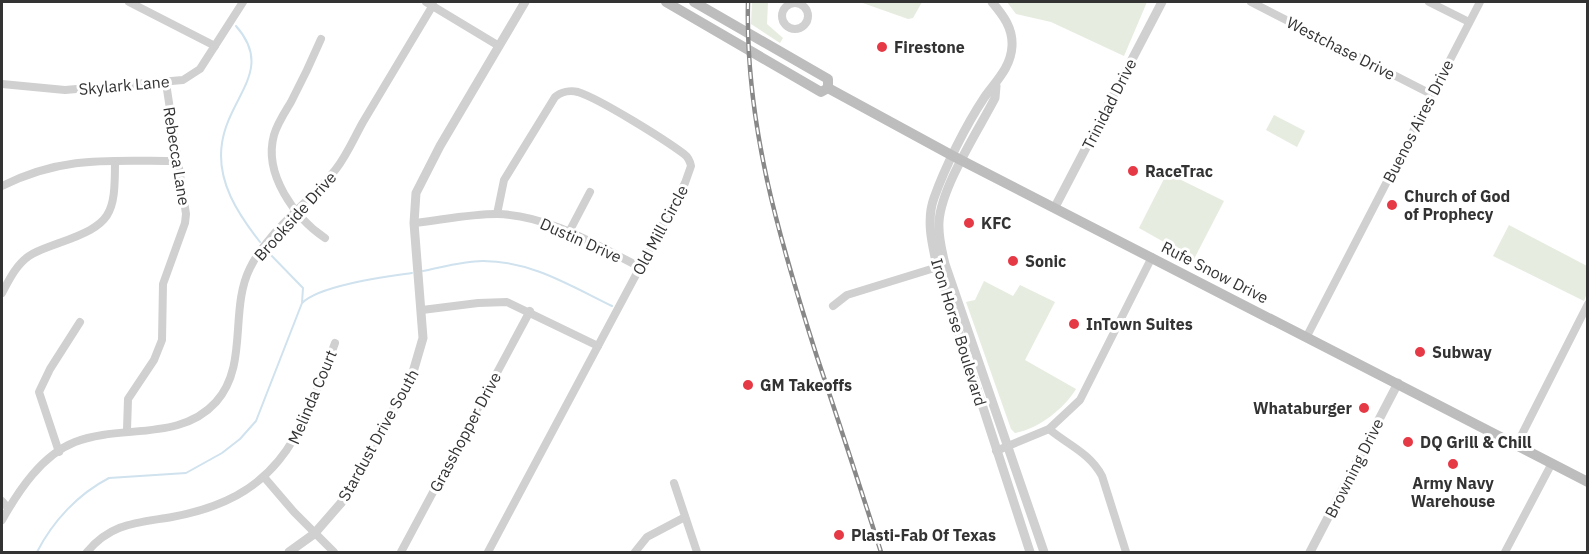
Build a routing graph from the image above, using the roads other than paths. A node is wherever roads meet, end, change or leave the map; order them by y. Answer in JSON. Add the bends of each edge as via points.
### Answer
{"nodes":[{"id":1,"x":129,"y":2,"type":"edge"},
{"id":2,"x":243,"y":2,"type":"edge"},
{"id":3,"x":525,"y":2,"type":"edge"},
{"id":4,"x":666,"y":2,"type":"edge"},
{"id":5,"x":694,"y":2,"type":"edge"},
{"id":6,"x":992,"y":2,"type":"edge"},
{"id":7,"x":1162,"y":2,"type":"edge"},
{"id":8,"x":1251,"y":2,"type":"edge"},
{"id":9,"x":1429,"y":2,"type":"edge"},
{"id":10,"x":1480,"y":2,"type":"edge"},
{"id":11,"x":430,"y":3,"type":"edge"},
{"id":12,"x":1469,"y":22,"type":"junction"},
{"id":13,"x":321,"y":39,"type":"dead end"},
{"id":14,"x":215,"y":46,"type":"junction"},
{"id":15,"x":499,"y":46,"type":"junction"},
{"id":16,"x":166,"y":83,"type":"junction"},
{"id":17,"x":2,"y":84,"type":"edge"},
{"id":18,"x":828,"y":88,"type":"junction"},
{"id":19,"x":1431,"y":94,"type":"junction"},
{"id":20,"x":958,"y":158,"type":"junction"},
{"id":21,"x":115,"y":161,"type":"junction"},
{"id":22,"x":178,"y":161,"type":"junction"},
{"id":23,"x":2,"y":186,"type":"edge"},
{"id":24,"x":590,"y":192,"type":"dead end"},
{"id":25,"x":1055,"y":207,"type":"junction"},
{"id":26,"x":296,"y":214,"type":"junction"},
{"id":27,"x":497,"y":214,"type":"junction"},
{"id":28,"x":414,"y":223,"type":"junction"},
{"id":29,"x":569,"y":232,"type":"junction"},
{"id":30,"x":325,"y":238,"type":"dead end"},
{"id":31,"x":1152,"y":257,"type":"junction"},
{"id":32,"x":941,"y":265,"type":"junction"},
{"id":33,"x":640,"y":267,"type":"junction"},
{"id":34,"x":2,"y":293,"type":"edge"},
{"id":35,"x":1587,"y":304,"type":"edge"},
{"id":36,"x":834,"y":306,"type":"dead end"},
{"id":37,"x":422,"y":309,"type":"junction"},
{"id":38,"x":530,"y":311,"type":"junction"},
{"id":39,"x":1585,"y":314,"type":"edge"},
{"id":40,"x":80,"y":322,"type":"dead end"},
{"id":41,"x":1307,"y":336,"type":"junction"},
{"id":42,"x":335,"y":343,"type":"dead end"},
{"id":43,"x":598,"y":346,"type":"junction"},
{"id":44,"x":1398,"y":383,"type":"junction"},
{"id":45,"x":1049,"y":429,"type":"junction"},
{"id":46,"x":127,"y":430,"type":"junction"},
{"id":47,"x":1517,"y":444,"type":"junction"},
{"id":48,"x":1008,"y":446,"type":"junction"},
{"id":49,"x":996,"y":450,"type":"junction"},
{"id":50,"x":59,"y":452,"type":"junction"},
{"id":51,"x":1552,"y":463,"type":"junction"},
{"id":52,"x":264,"y":477,"type":"junction"},
{"id":53,"x":1587,"y":482,"type":"edge"},
{"id":54,"x":674,"y":483,"type":"dead end"},
{"id":55,"x":2,"y":501,"type":"edge"},
{"id":56,"x":8,"y":508,"type":"junction"},
{"id":57,"x":685,"y":517,"type":"junction"},
{"id":58,"x":2,"y":520,"type":"edge"},
{"id":59,"x":314,"y":534,"type":"junction"},
{"id":60,"x":87,"y":552,"type":"edge"},
{"id":61,"x":289,"y":552,"type":"edge"},
{"id":62,"x":334,"y":552,"type":"edge"},
{"id":63,"x":400,"y":552,"type":"edge"},
{"id":64,"x":488,"y":552,"type":"edge"},
{"id":65,"x":635,"y":552,"type":"edge"},
{"id":66,"x":698,"y":552,"type":"edge"},
{"id":67,"x":1030,"y":552,"type":"edge"},
{"id":68,"x":1044,"y":552,"type":"edge"},
{"id":69,"x":1126,"y":552,"type":"edge"},
{"id":70,"x":1310,"y":552,"type":"edge"},
{"id":71,"x":1505,"y":552,"type":"edge"}],
"edges":[{"from":1,"to":14,"type":"street"},
{"from":2,"to":14,"type":"street","name":"Skylark Lane"},
{"from":3,"to":15,"type":"street","name":"Stardust Drive South"},
{"from":4,"to":18,"type":"main road","name":"Rufe Snow Drive","via":[[811,87],[821,92]]},
{"from":5,"to":18,"type":"main road","name":"Rufe Snow Drive","via":[[828,79]]},
{"from":6,"to":20,"type":"street","name":"Iron Horse Boulevard","via":[[1011,28],[1012,47],[995,98]]},
{"from":7,"to":25,"type":"street","name":"Trinidad Drive"},
{"from":8,"to":19,"type":"street","name":"Westchase Drive"},
{"from":9,"to":12,"type":"street"},
{"from":10,"to":12,"type":"street","name":"Buenos Aires Drive"},
{"from":11,"to":15,"type":"street"},
{"from":11,"to":26,"type":"street","name":"Brookside Drive","via":[[338,167]]},
{"from":12,"to":19,"type":"street","name":"Buenos Aires Drive"},
{"from":13,"to":26,"type":"street","via":[[274,135],[272,148],[275,167]]},
{"from":14,"to":16,"type":"street","name":"Skylark Lane","via":[[191,76]]},
{"from":15,"to":28,"type":"street","name":"Stardust Drive South","via":[[421,182],[416,193]]},
{"from":16,"to":17,"type":"street","name":"Skylark Lane","via":[[65,90]]},
{"from":16,"to":22,"type":"street","name":"Rebecca Lane"},
{"from":18,"to":20,"type":"main road","name":"Rufe Snow Drive"},
{"from":19,"to":41,"type":"street","name":"Buenos Aires Drive"},
{"from":20,"to":25,"type":"main road","name":"Rufe Snow Drive"},
{"from":20,"to":32,"type":"street","name":"Iron Horse Boulevard","via":[[940,208]]},
{"from":21,"to":22,"type":"street"},
{"from":21,"to":23,"type":"street","via":[[44,167]]},
{"from":21,"to":34,"type":"street","via":[[114,200],[100,225],[31,255],[20,264]]},
{"from":22,"to":46,"type":"street","name":"Rebecca Lane","via":[[185,223],[163,284],[162,340],[154,360],[128,399]]},
{"from":24,"to":29,"type":"street"},
{"from":25,"to":31,"type":"main road","name":"Rufe Snow Drive"},
{"from":26,"to":30,"type":"street"},
{"from":26,"to":46,"type":"street","name":"Brookside Drive","via":[[268,241],[249,269],[238,347],[229,381],[217,401],[199,416],[174,427]]},
{"from":27,"to":28,"type":"street","name":"Dustin Drive"},
{"from":27,"to":29,"type":"street","name":"Dustin Drive","via":[[537,220]]},
{"from":27,"to":33,"type":"street","name":"Old Mill Circle","via":[[504,180],[555,96],[576,92],[689,158],[691,166],[685,183]]},
{"from":28,"to":37,"type":"street","name":"Stardust Drive South"},
{"from":29,"to":33,"type":"street","name":"Dustin Drive"},
{"from":31,"to":41,"type":"main road","name":"Rufe Snow Drive"},
{"from":31,"to":45,"type":"street","via":[[1087,391]]},
{"from":32,"to":36,"type":"street","via":[[847,295]]},
{"from":32,"to":48,"type":"street","name":"Iron Horse Boulevard"},
{"from":32,"to":49,"type":"street","name":"Iron Horse Boulevard"},
{"from":33,"to":43,"type":"street","name":"Old Mill Circle"},
{"from":35,"to":39,"type":"street"},
{"from":37,"to":38,"type":"street","via":[[500,301]]},
{"from":37,"to":59,"type":"street","name":"Stardust Drive South","via":[[421,350],[411,379],[356,480]]},
{"from":38,"to":43,"type":"street"},
{"from":38,"to":63,"type":"street","name":"Grasshopper Drive"},
{"from":39,"to":47,"type":"street"},
{"from":40,"to":50,"type":"street","via":[[39,392]]},
{"from":41,"to":44,"type":"main road","name":"Rufe Snow Drive"},
{"from":42,"to":52,"type":"street","name":"Melinda Court","via":[[299,434]]},
{"from":43,"to":64,"type":"street","name":"Old Mill Circle"},
{"from":44,"to":47,"type":"main road","name":"Rufe Snow Drive"},
{"from":44,"to":70,"type":"street","name":"Browning Drive"},
{"from":45,"to":48,"type":"street"},
{"from":45,"to":69,"type":"street","via":[[1096,465]]},
{"from":46,"to":50,"type":"street","name":"Brookside Drive","via":[[75,442]]},
{"from":47,"to":51,"type":"main road","name":"Rufe Snow Drive"},
{"from":48,"to":49,"type":"street"},
{"from":48,"to":68,"type":"street","name":"Iron Horse Boulevard"},
{"from":49,"to":67,"type":"street","name":"Iron Horse Boulevard"},
{"from":50,"to":56,"type":"street","name":"Brookside Drive","via":[[28,480]]},
{"from":51,"to":53,"type":"main road","name":"Rufe Snow Drive"},
{"from":51,"to":71,"type":"street"},
{"from":52,"to":59,"type":"street"},
{"from":52,"to":60,"type":"street","name":"Melinda Court","via":[[212,507],[109,530]]},
{"from":54,"to":57,"type":"street"},
{"from":55,"to":56,"type":"street"},
{"from":56,"to":58,"type":"street","name":"Brookside Drive"},
{"from":57,"to":65,"type":"street","via":[[647,537]]},
{"from":57,"to":66,"type":"street"},
{"from":59,"to":61,"type":"street","name":"Stardust Drive South"},
{"from":59,"to":62,"type":"street"}]}
